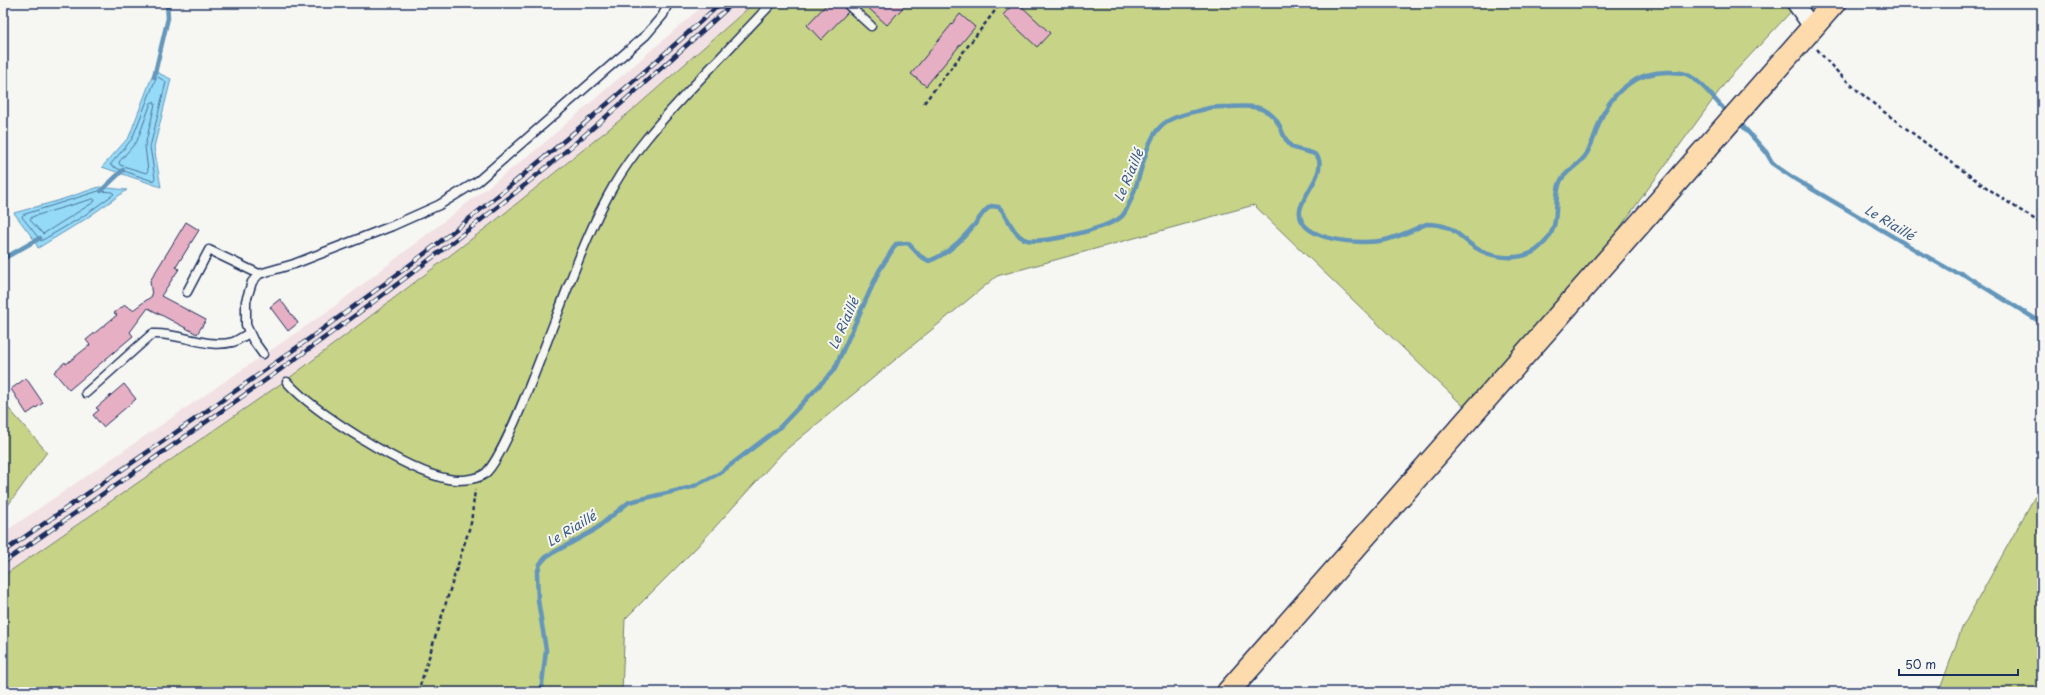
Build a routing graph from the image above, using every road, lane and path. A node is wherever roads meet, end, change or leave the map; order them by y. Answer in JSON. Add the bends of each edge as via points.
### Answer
{"nodes":[{"id":1,"x":668,"y":3,"type":"edge"},
{"id":2,"x":772,"y":3,"type":"edge"},
{"id":3,"x":846,"y":3,"type":"edge"},
{"id":4,"x":1001,"y":3,"type":"edge"},
{"id":5,"x":1795,"y":3,"type":"edge"},
{"id":6,"x":1834,"y":3,"type":"edge"},
{"id":7,"x":871,"y":26,"type":"dead end"},
{"id":8,"x":1809,"y":31,"type":"junction"},
{"id":9,"x":924,"y":103,"type":"dead end"},
{"id":10,"x":2042,"y":224,"type":"edge"},
{"id":11,"x":259,"y":274,"type":"junction"},
{"id":12,"x":187,"y":292,"type":"dead end"},
{"id":13,"x":249,"y":334,"type":"junction"},
{"id":14,"x":263,"y":354,"type":"dead end"},
{"id":15,"x":287,"y":382,"type":"dead end"},
{"id":16,"x":86,"y":393,"type":"dead end"},
{"id":17,"x":475,"y":477,"type":"junction"},
{"id":18,"x":418,"y":692,"type":"edge"},
{"id":19,"x":1228,"y":692,"type":"edge"}],
"edges":[{"from":1,"to":11,"type":"lane","via":[[663,16],[646,35],[478,181],[439,205],[392,226],[294,264]]},
{"from":2,"to":17,"type":"lane","via":[[666,116],[634,154],[614,185],[587,244],[511,430],[493,464],[484,475]]},
{"from":3,"to":7,"type":"lane"},
{"from":4,"to":9,"type":"path"},
{"from":5,"to":8,"type":"street"},
{"from":6,"to":8,"type":"main road"},
{"from":8,"to":10,"type":"path","via":[[1827,61],[1880,110],[1953,164]]},
{"from":8,"to":19,"type":"main road"},
{"from":11,"to":12,"type":"lane","via":[[209,250]]},
{"from":11,"to":13,"type":"lane","via":[[252,282],[246,301],[246,325]]},
{"from":13,"to":14,"type":"lane"},
{"from":13,"to":16,"type":"lane","via":[[233,342],[220,344],[164,333],[152,334]]},
{"from":15,"to":17,"type":"lane","via":[[311,404],[352,432],[406,462],[449,479]]},
{"from":17,"to":18,"type":"path","via":[[476,499],[471,523]]}]}
